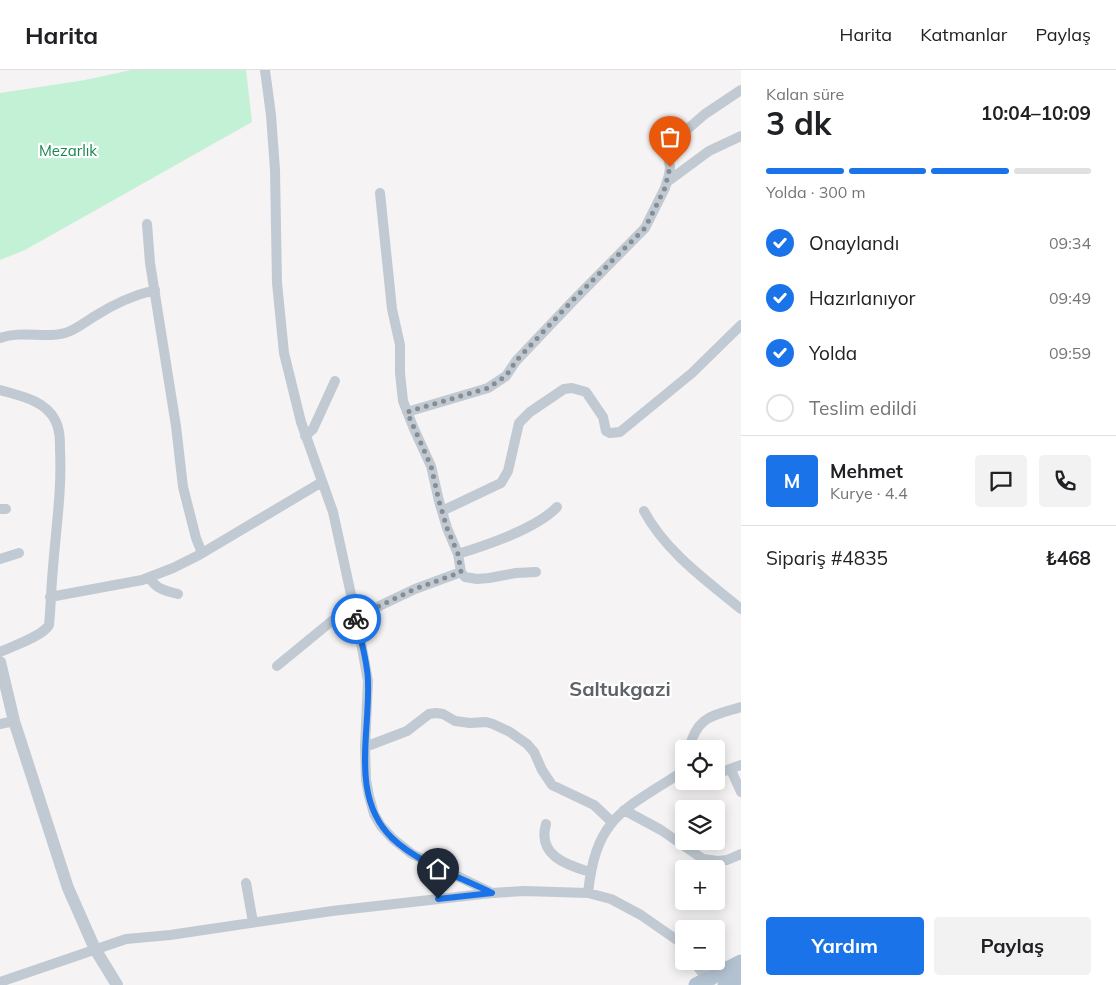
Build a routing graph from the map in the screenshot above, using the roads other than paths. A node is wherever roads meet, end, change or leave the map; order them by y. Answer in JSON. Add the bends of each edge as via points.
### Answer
{"nodes":[{"id":1,"x":265,"y":70,"type":"edge"},
{"id":2,"x":741,"y":90,"type":"edge"},
{"id":3,"x":741,"y":136,"type":"edge"},
{"id":4,"x":667,"y":182,"type":"junction"},
{"id":5,"x":380,"y":193,"type":"dead end"},
{"id":6,"x":147,"y":224,"type":"dead end"},
{"id":7,"x":155,"y":290,"type":"junction"},
{"id":8,"x":741,"y":325,"type":"edge"},
{"id":9,"x":0,"y":338,"type":"edge"},
{"id":10,"x":335,"y":381,"type":"dead end"},
{"id":11,"x":0,"y":390,"type":"edge"},
{"id":12,"x":407,"y":412,"type":"junction"},
{"id":13,"x":305,"y":436,"type":"junction"},
{"id":14,"x":322,"y":482,"type":"junction"},
{"id":15,"x":557,"y":506,"type":"dead end"},
{"id":16,"x":442,"y":511,"type":"junction"},
{"id":17,"x":644,"y":511,"type":"dead end"},
{"id":18,"x":19,"y":553,"type":"dead end"},
{"id":19,"x":202,"y":553,"type":"junction"},
{"id":20,"x":458,"y":554,"type":"junction"},
{"id":21,"x":0,"y":560,"type":"edge"},
{"id":22,"x":461,"y":572,"type":"junction"},
{"id":23,"x":536,"y":572,"type":"dead end"},
{"id":24,"x":149,"y":577,"type":"junction"},
{"id":25,"x":178,"y":594,"type":"dead end"},
{"id":26,"x":50,"y":597,"type":"junction"},
{"id":27,"x":741,"y":609,"type":"edge"},
{"id":28,"x":355,"y":613,"type":"junction"},
{"id":29,"x":0,"y":652,"type":"edge"},
{"id":30,"x":0,"y":662,"type":"edge"},
{"id":31,"x":277,"y":666,"type":"dead end"},
{"id":32,"x":741,"y":706,"type":"edge"},
{"id":33,"x":14,"y":721,"type":"junction"},
{"id":34,"x":0,"y":724,"type":"edge"},
{"id":35,"x":692,"y":740,"type":"edge"},
{"id":36,"x":365,"y":747,"type":"junction"},
{"id":37,"x":741,"y":765,"type":"edge"},
{"id":38,"x":731,"y":770,"type":"junction"},
{"id":39,"x":725,"y":772,"type":"edge"},
{"id":40,"x":675,"y":775,"type":"edge"},
{"id":41,"x":741,"y":792,"type":"edge"},
{"id":42,"x":624,"y":810,"type":"junction"},
{"id":43,"x":612,"y":822,"type":"junction"},
{"id":44,"x":546,"y":824,"type":"dead end"},
{"id":45,"x":741,"y":854,"type":"edge"},
{"id":46,"x":590,"y":872,"type":"junction"},
{"id":47,"x":246,"y":883,"type":"dead end"},
{"id":48,"x":492,"y":893,"type":"junction"},
{"id":49,"x":588,"y":893,"type":"junction"},
{"id":50,"x":254,"y":922,"type":"junction"},
{"id":51,"x":675,"y":939,"type":"edge"},
{"id":52,"x":95,"y":948,"type":"junction"},
{"id":53,"x":741,"y":962,"type":"edge"},
{"id":54,"x":723,"y":975,"type":"edge"},
{"id":55,"x":741,"y":976,"type":"edge"},
{"id":56,"x":0,"y":982,"type":"edge"},
{"id":57,"x":702,"y":982,"type":"edge"},
{"id":58,"x":117,"y":985,"type":"edge"}],
"edges":[{"from":1,"to":13,"type":"street","via":[[275,170],[278,283],[284,353]]},
{"from":2,"to":4,"type":"street","via":[[705,114],[669,145]]},
{"from":3,"to":4,"type":"street","via":[[709,151]]},
{"from":4,"to":12,"type":"street","via":[[645,228],[572,301],[506,376],[488,388]]},
{"from":5,"to":12,"type":"street","via":[[392,308],[400,345],[400,381]]},
{"from":6,"to":7,"type":"street"},
{"from":7,"to":9,"type":"street","via":[[112,306],[67,333],[20,334]]},
{"from":7,"to":19,"type":"street","via":[[183,488]]},
{"from":8,"to":16,"type":"street","via":[[692,373],[620,432],[606,431],[603,417],[586,392],[564,389],[519,423],[508,471],[501,484]]},
{"from":10,"to":13,"type":"street","via":[[313,429]]},
{"from":11,"to":26,"type":"street","via":[[41,404],[58,429],[60,501]]},
{"from":12,"to":16,"type":"street","via":[[428,456]]},
{"from":13,"to":14,"type":"street"},
{"from":14,"to":19,"type":"street"},
{"from":14,"to":28,"type":"street","via":[[333,512]]},
{"from":15,"to":20,"type":"street","via":[[504,538]]},
{"from":16,"to":20,"type":"street"},
{"from":17,"to":27,"type":"street","via":[[658,534],[681,558]]},
{"from":18,"to":21,"type":"street"},
{"from":19,"to":24,"type":"street"},
{"from":20,"to":22,"type":"street"},
{"from":22,"to":23,"type":"street","via":[[465,577],[477,579]]},
{"from":22,"to":28,"type":"street"},
{"from":24,"to":25,"type":"street","via":[[158,588]]},
{"from":24,"to":26,"type":"street"},
{"from":26,"to":29,"type":"street","via":[[47,629]]},
{"from":28,"to":31,"type":"street","via":[[333,620]]},
{"from":28,"to":36,"type":"street","via":[[368,681]]},
{"from":30,"to":33,"type":"street"},
{"from":32,"to":35,"type":"street","via":[[703,721]]},
{"from":33,"to":34,"type":"street"},
{"from":33,"to":52,"type":"street","via":[[68,888]]},
{"from":36,"to":43,"type":"street","via":[[408,731],[429,714],[443,714],[456,722],[493,724],[527,744],[552,785],[594,805]]},
{"from":36,"to":48,"type":"street","via":[[369,796],[381,826],[412,854]]},
{"from":37,"to":38,"type":"street"},
{"from":38,"to":39,"type":"street"},
{"from":38,"to":41,"type":"street"},
{"from":40,"to":42,"type":"street"},
{"from":42,"to":43,"type":"street"},
{"from":42,"to":45,"type":"street","via":[[703,858],[718,861]]},
{"from":43,"to":46,"type":"street","via":[[597,848]]},
{"from":44,"to":46,"type":"street","via":[[544,842],[548,849],[560,860]]},
{"from":46,"to":49,"type":"street"},
{"from":47,"to":50,"type":"street"},
{"from":48,"to":49,"type":"street"},
{"from":48,"to":50,"type":"street"},
{"from":49,"to":51,"type":"street","via":[[611,899]]},
{"from":50,"to":52,"type":"street","via":[[126,939]]},
{"from":52,"to":56,"type":"street"},
{"from":52,"to":58,"type":"street"},
{"from":53,"to":54,"type":"main road"},
{"from":54,"to":55,"type":"main road"},
{"from":54,"to":57,"type":"main road"}]}
